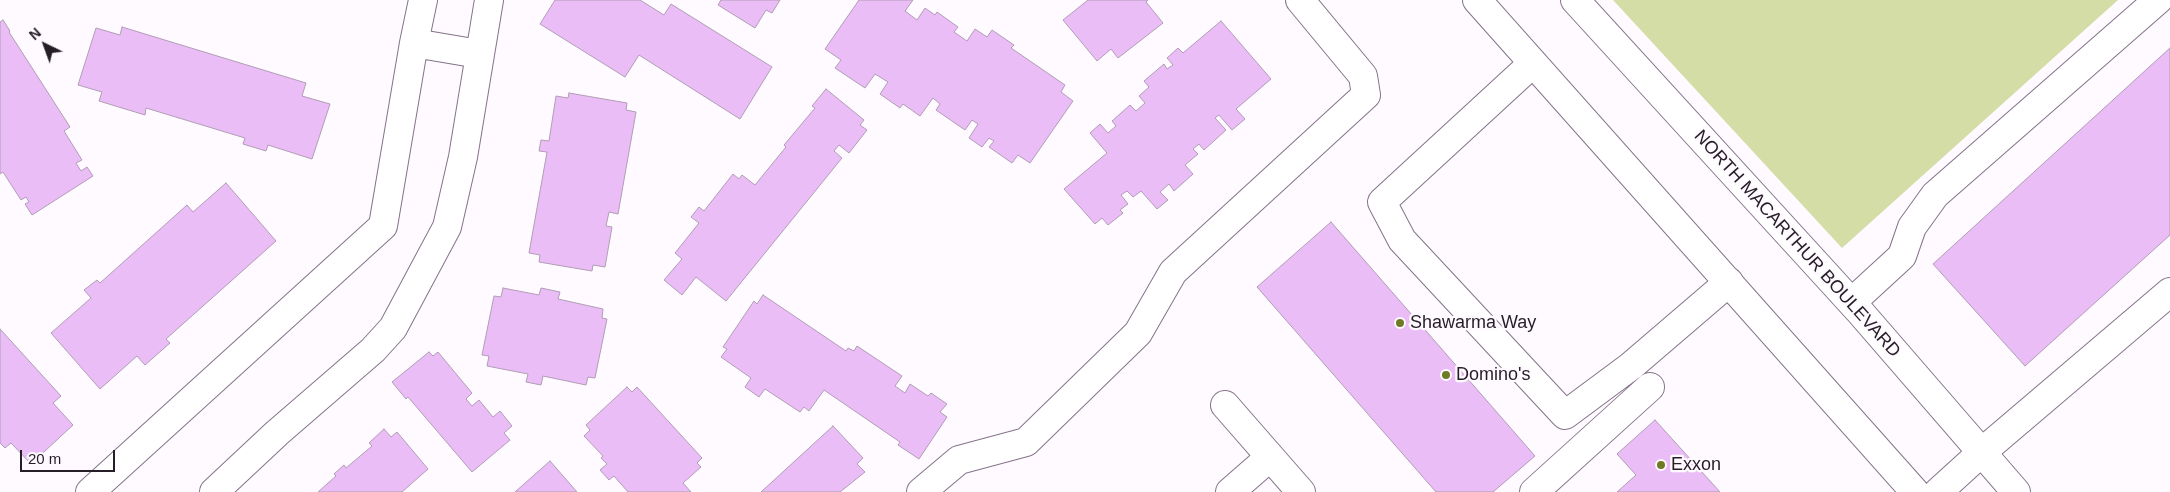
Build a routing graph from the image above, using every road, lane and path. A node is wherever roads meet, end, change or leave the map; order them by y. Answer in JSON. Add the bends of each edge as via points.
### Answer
{"nodes":[{"id":1,"x":423,"y":0,"type":"edge"},
{"id":2,"x":488,"y":0,"type":"edge"},
{"id":3,"x":1300,"y":0,"type":"edge"},
{"id":4,"x":1477,"y":0,"type":"edge"},
{"id":5,"x":1575,"y":0,"type":"edge"},
{"id":6,"x":2158,"y":0,"type":"edge"},
{"id":7,"x":414,"y":43,"type":"junction"},
{"id":8,"x":479,"y":54,"type":"junction"},
{"id":9,"x":1532,"y":64,"type":"junction"},
{"id":10,"x":1728,"y":282,"type":"junction"},
{"id":11,"x":2170,"y":292,"type":"edge"},
{"id":12,"x":1852,"y":302,"type":"junction"},
{"id":13,"x":1650,"y":387,"type":"dead end"},
{"id":14,"x":1225,"y":405,"type":"dead end"},
{"id":15,"x":1982,"y":452,"type":"junction"},
{"id":16,"x":1270,"y":457,"type":"junction"},
{"id":17,"x":90,"y":492,"type":"edge"},
{"id":18,"x":214,"y":492,"type":"edge"},
{"id":19,"x":921,"y":492,"type":"edge"},
{"id":20,"x":1230,"y":492,"type":"edge"},
{"id":21,"x":1301,"y":492,"type":"edge"},
{"id":22,"x":1534,"y":492,"type":"edge"},
{"id":23,"x":1915,"y":492,"type":"edge"},
{"id":24,"x":1938,"y":492,"type":"edge"},
{"id":25,"x":2016,"y":492,"type":"edge"}],
"edges":[{"from":1,"to":7,"type":"main road"},
{"from":2,"to":8,"type":"main road"},
{"from":3,"to":19,"type":"main road","via":[[1363,76],[1366,95],[1173,272],[1138,332],[1026,442],[959,460]]},
{"from":4,"to":9,"type":"main road"},
{"from":5,"to":12,"type":"main road","name":"NORTH MACARTHUR BOULEVARD"},
{"from":6,"to":12,"type":"main road","via":[[1935,195],[1912,227],[1902,256]]},
{"from":7,"to":8,"type":"main road"},
{"from":7,"to":17,"type":"main road","via":[[383,226]]},
{"from":8,"to":18,"type":"main road","via":[[463,157],[447,227],[393,328],[373,350]]},
{"from":9,"to":10,"type":"main road"},
{"from":9,"to":10,"type":"main road","via":[[1382,202],[1402,240],[1565,415],[1631,366]]},
{"from":10,"to":23,"type":"main road"},
{"from":11,"to":15,"type":"main road"},
{"from":12,"to":15,"type":"main road","name":"NORTH MACARTHUR BOULEVARD"},
{"from":13,"to":22,"type":"main road"},
{"from":14,"to":16,"type":"main road"},
{"from":15,"to":24,"type":"main road"},
{"from":15,"to":25,"type":"main road","name":"NORTH MACARTHUR BOULEVARD"},
{"from":16,"to":20,"type":"main road"},
{"from":16,"to":21,"type":"main road"}]}
